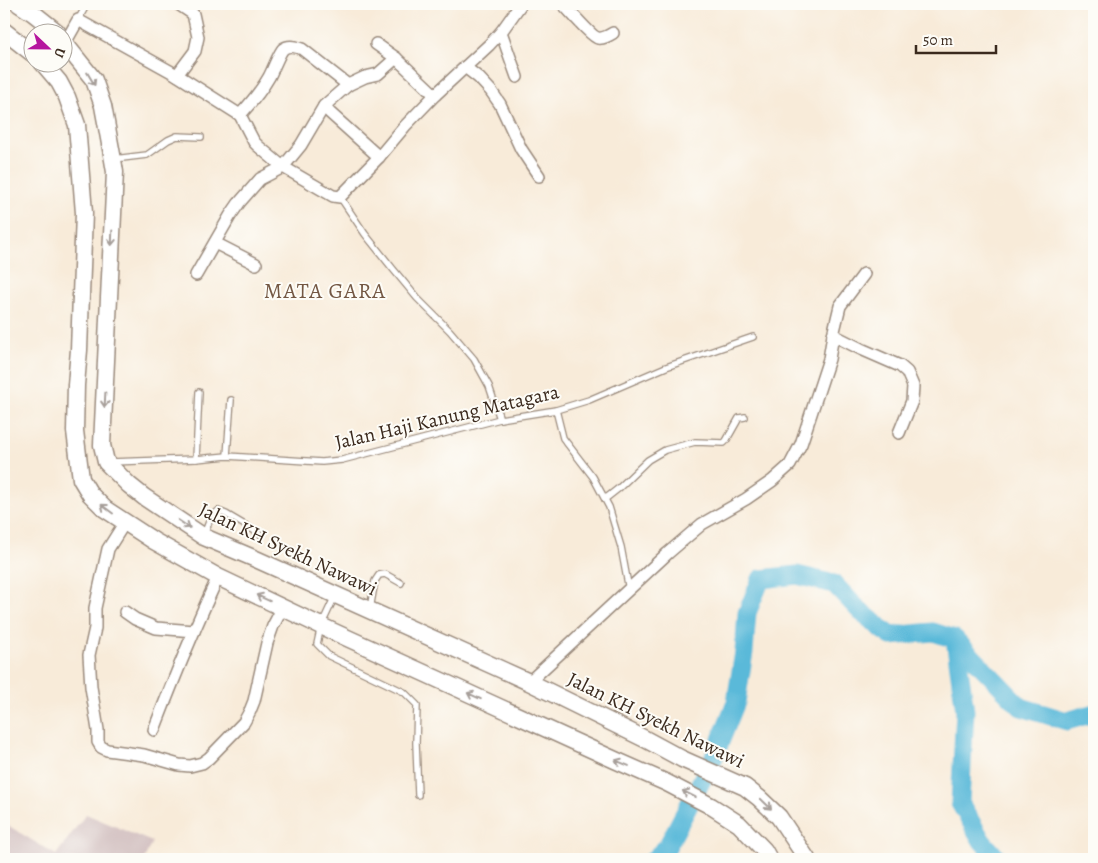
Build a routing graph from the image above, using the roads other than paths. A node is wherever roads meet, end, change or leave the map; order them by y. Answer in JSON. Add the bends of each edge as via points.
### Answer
{"nodes":[{"id":1,"x":19,"y":4,"type":"edge"},
{"id":2,"x":87,"y":4,"type":"edge"},
{"id":3,"x":178,"y":4,"type":"edge"},
{"id":4,"x":521,"y":4,"type":"edge"},
{"id":5,"x":563,"y":4,"type":"edge"},
{"id":6,"x":78,"y":20,"type":"junction"},
{"id":7,"x":43,"y":22,"type":"edge"},
{"id":8,"x":72,"y":27,"type":"edge"},
{"id":9,"x":4,"y":31,"type":"edge"},
{"id":10,"x":501,"y":32,"type":"junction"},
{"id":11,"x":613,"y":33,"type":"dead end"},
{"id":12,"x":22,"y":44,"type":"edge"},
{"id":13,"x":376,"y":44,"type":"dead end"},
{"id":14,"x":72,"y":53,"type":"edge"},
{"id":15,"x":396,"y":58,"type":"junction"},
{"id":16,"x":465,"y":67,"type":"junction"},
{"id":17,"x":50,"y":72,"type":"edge"},
{"id":18,"x":176,"y":75,"type":"junction"},
{"id":19,"x":517,"y":77,"type":"dead end"},
{"id":20,"x":348,"y":85,"type":"junction"},
{"id":21,"x":435,"y":95,"type":"junction"},
{"id":22,"x":324,"y":106,"type":"junction"},
{"id":23,"x":240,"y":115,"type":"junction"},
{"id":24,"x":201,"y":137,"type":"dead end"},
{"id":25,"x":379,"y":157,"type":"junction"},
{"id":26,"x":113,"y":160,"type":"junction"},
{"id":27,"x":283,"y":167,"type":"junction"},
{"id":28,"x":539,"y":176,"type":"dead end"},
{"id":29,"x":340,"y":197,"type":"junction"},
{"id":30,"x":215,"y":243,"type":"junction"},
{"id":31,"x":256,"y":264,"type":"dead end"},
{"id":32,"x":864,"y":274,"type":"dead end"},
{"id":33,"x":196,"y":275,"type":"dead end"},
{"id":34,"x":833,"y":335,"type":"junction"},
{"id":35,"x":753,"y":338,"type":"dead end"},
{"id":36,"x":198,"y":392,"type":"dead end"},
{"id":37,"x":231,"y":400,"type":"dead end"},
{"id":38,"x":556,"y":410,"type":"junction"},
{"id":39,"x":745,"y":417,"type":"dead end"},
{"id":40,"x":500,"y":419,"type":"junction"},
{"id":41,"x":899,"y":433,"type":"dead end"},
{"id":42,"x":227,"y":456,"type":"junction"},
{"id":43,"x":196,"y":459,"type":"junction"},
{"id":44,"x":106,"y":462,"type":"junction"},
{"id":45,"x":605,"y":499,"type":"junction"},
{"id":46,"x":125,"y":522,"type":"junction"},
{"id":47,"x":260,"y":534,"type":"dead end"},
{"id":48,"x":204,"y":537,"type":"junction"},
{"id":49,"x":218,"y":577,"type":"junction"},
{"id":50,"x":401,"y":583,"type":"dead end"},
{"id":51,"x":629,"y":590,"type":"junction"},
{"id":52,"x":335,"y":596,"type":"junction"},
{"id":53,"x":283,"y":607,"type":"junction"},
{"id":54,"x":370,"y":611,"type":"junction"},
{"id":55,"x":125,"y":612,"type":"dead end"},
{"id":56,"x":321,"y":626,"type":"junction"},
{"id":57,"x":194,"y":631,"type":"junction"},
{"id":58,"x":529,"y":682,"type":"junction"},
{"id":59,"x":154,"y":730,"type":"dead end"},
{"id":60,"x":418,"y":795,"type":"dead end"},
{"id":61,"x":769,"y":859,"type":"edge"},
{"id":62,"x":807,"y":859,"type":"edge"}],
"edges":[{"from":1,"to":7,"type":"main road"},
{"from":2,"to":6,"type":"lane"},
{"from":3,"to":18,"type":"street","via":[[193,14],[198,37],[195,51]]},
{"from":4,"to":10,"type":"street"},
{"from":5,"to":11,"type":"street","via":[[592,36],[607,37]]},
{"from":6,"to":8,"type":"street"},
{"from":6,"to":18,"type":"street"},
{"from":9,"to":12,"type":"main road"},
{"from":10,"to":16,"type":"street"},
{"from":10,"to":19,"type":"street"},
{"from":13,"to":15,"type":"street"},
{"from":14,"to":26,"type":"main road","one_way":true,"via":[[94,80],[103,106]]},
{"from":15,"to":20,"type":"street","via":[[378,74]]},
{"from":15,"to":21,"type":"street"},
{"from":16,"to":21,"type":"street"},
{"from":16,"to":28,"type":"street","via":[[492,91],[520,150]]},
{"from":46,"to":17,"type":"main road","one_way":true,"via":[[105,509],[81,479],[75,431],[84,213],[77,125],[67,97]]},
{"from":18,"to":23,"type":"street"},
{"from":20,"to":22,"type":"street"},
{"from":20,"to":23,"type":"street","via":[[302,48],[288,46],[283,49],[255,98]]},
{"from":21,"to":25,"type":"street"},
{"from":22,"to":25,"type":"street"},
{"from":22,"to":27,"type":"street","via":[[301,145]]},
{"from":23,"to":27,"type":"street","via":[[254,142]]},
{"from":24,"to":26,"type":"lane","via":[[177,136],[147,155]]},
{"from":25,"to":29,"type":"street"},
{"from":26,"to":44,"type":"main road","one_way":true,"via":[[102,445]]},
{"from":27,"to":29,"type":"street"},
{"from":27,"to":30,"type":"street","via":[[253,185]]},
{"from":29,"to":40,"type":"lane","via":[[393,270],[474,359],[489,386]]},
{"from":30,"to":31,"type":"street"},
{"from":30,"to":33,"type":"street"},
{"from":32,"to":34,"type":"street","via":[[840,306]]},
{"from":34,"to":41,"type":"street","via":[[900,366],[906,372],[913,386],[912,401]]},
{"from":34,"to":51,"type":"street","via":[[830,358],[808,426],[790,465],[746,500],[702,524]]},
{"from":35,"to":38,"type":"lane","name":"Jalan Haji Kanung Matagara","via":[[666,367],[589,400]]},
{"from":36,"to":43,"type":"lane"},
{"from":37,"to":42,"type":"lane"},
{"from":38,"to":40,"type":"lane","name":"Jalan Haji Kanung Matagara"},
{"from":38,"to":45,"type":"lane","via":[[563,438]]},
{"from":39,"to":45,"type":"lane","via":[[739,418],[724,443],[695,442],[665,450],[648,460]]},
{"from":40,"to":42,"type":"lane","name":"Jalan Haji Kanung Matagara","via":[[342,460],[322,462]]},
{"from":42,"to":43,"type":"lane","name":"Jalan Haji Kanung Matagara"},
{"from":43,"to":44,"type":"lane","name":"Jalan Haji Kanung Matagara"},
{"from":44,"to":48,"type":"main road","name":"Jalan KH Syekh Nawawi","one_way":true,"via":[[144,497]]},
{"from":45,"to":51,"type":"lane","via":[[621,547]]},
{"from":46,"to":49,"type":"main road"},
{"from":46,"to":53,"type":"street","via":[[108,549],[89,654],[101,747],[184,766],[196,765],[209,758],[244,722],[250,711],[267,643]]},
{"from":47,"to":48,"type":"lane","via":[[218,511],[210,519]]},
{"from":48,"to":52,"type":"main road","name":"Jalan KH Syekh Nawawi"},
{"from":53,"to":49,"type":"main road","one_way":true},
{"from":49,"to":57,"type":"street"},
{"from":50,"to":54,"type":"lane","via":[[385,574],[380,575],[375,581]]},
{"from":51,"to":58,"type":"street"},
{"from":52,"to":54,"type":"main road","name":"Jalan KH Syekh Nawawi"},
{"from":52,"to":56,"type":"lane"},
{"from":53,"to":56,"type":"main road"},
{"from":54,"to":58,"type":"main road","name":"Jalan KH Syekh Nawawi"},
{"from":55,"to":57,"type":"street","via":[[156,628]]},
{"from":56,"to":60,"type":"lane","via":[[317,644],[329,656],[404,692],[417,705]]},
{"from":61,"to":56,"type":"main road","one_way":true,"via":[[739,824],[666,782]]},
{"from":57,"to":59,"type":"street"},
{"from":58,"to":62,"type":"main road","name":"Jalan KH Syekh Nawawi","one_way":true,"via":[[745,786],[779,817]]}]}
